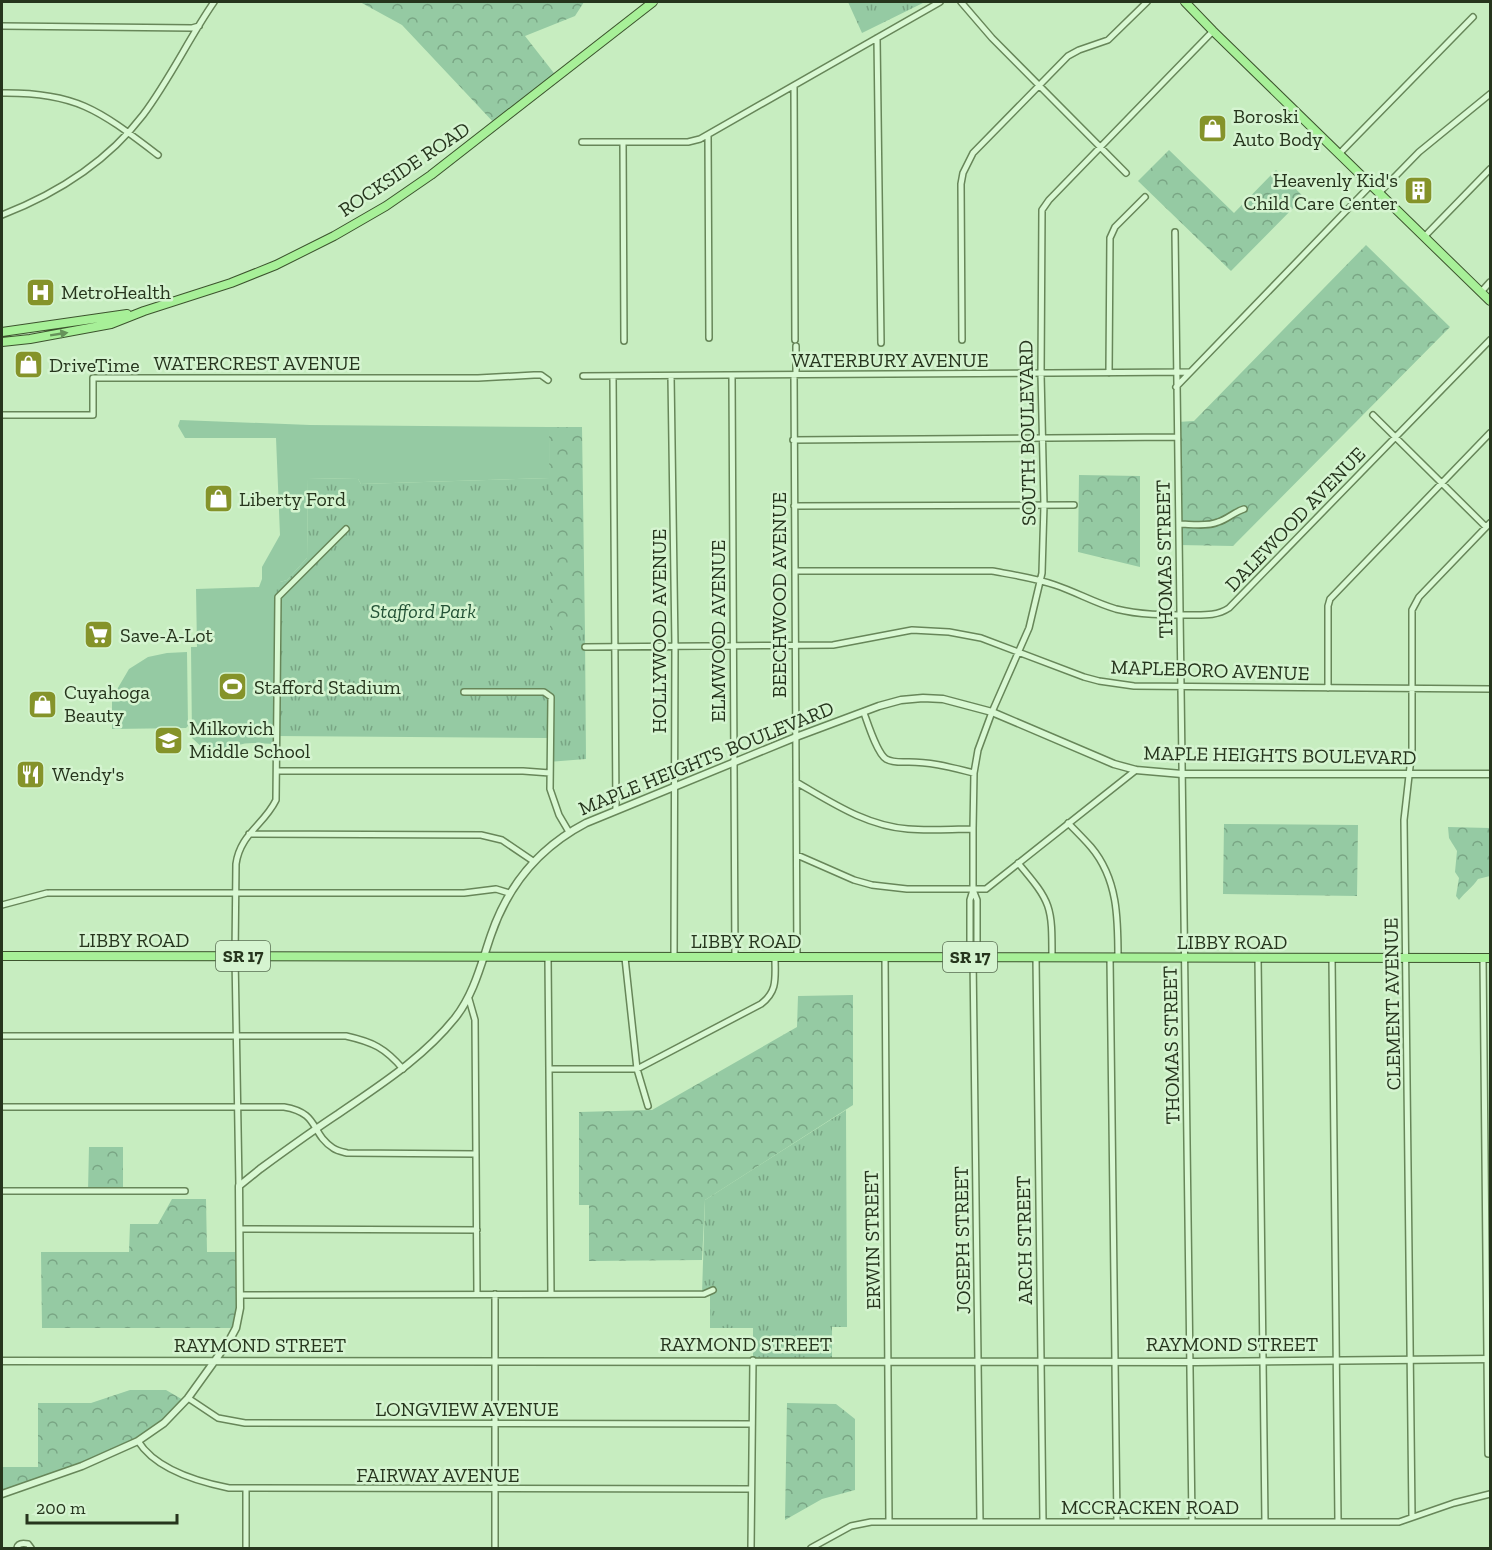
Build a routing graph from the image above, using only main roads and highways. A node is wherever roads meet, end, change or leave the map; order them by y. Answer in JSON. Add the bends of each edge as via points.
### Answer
{"nodes":[{"id":1,"x":653,"y":2,"type":"edge"},
{"id":2,"x":1185,"y":2,"type":"edge"},
{"id":3,"x":1491,"y":301,"type":"edge"},
{"id":4,"x":144,"y":311,"type":"junction"},
{"id":5,"x":2,"y":332,"type":"edge"},
{"id":6,"x":2,"y":342,"type":"edge"},
{"id":7,"x":2,"y":956,"type":"edge"},
{"id":8,"x":1487,"y":958,"type":"edge"}],
"edges":[{"from":1,"to":4,"type":"main road","name":"ROCKSIDE ROAD","via":[[431,175],[367,218],[276,265]]},
{"from":2,"to":3,"type":"main road"},
{"from":4,"to":5,"type":"main road","name":"ROCKSIDE ROAD"},
{"from":6,"to":4,"type":"main road","name":"ROCKSIDE ROAD","one_way":true,"via":[[111,324]]},
{"from":7,"to":8,"type":"main road","name":"LIBBY ROAD","number":"SR 17"}]}
